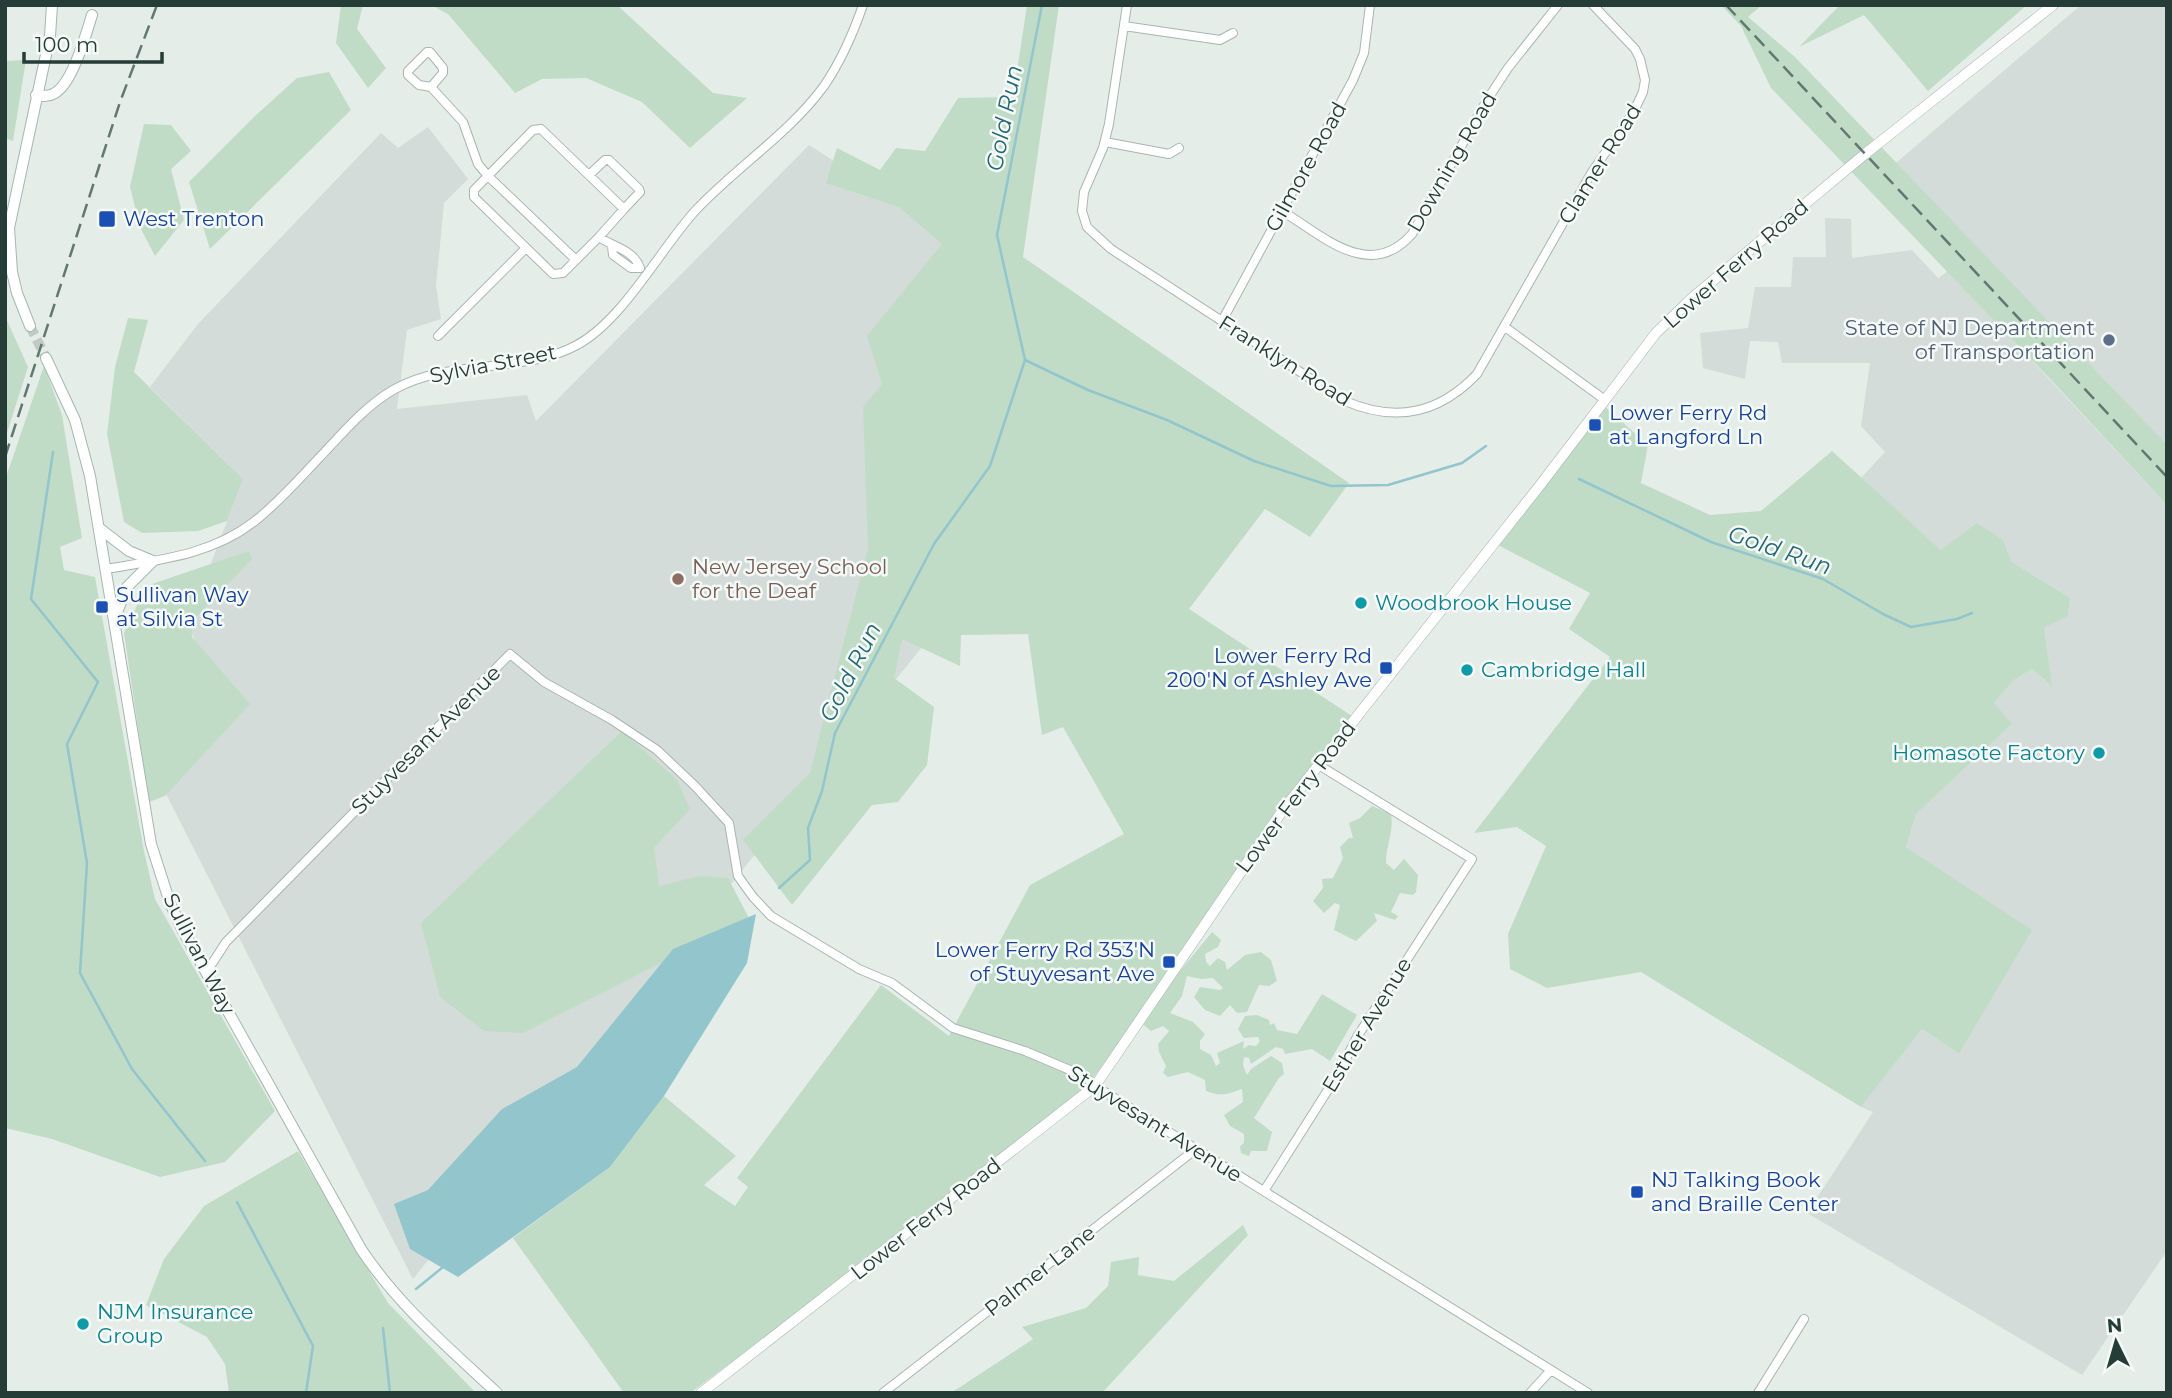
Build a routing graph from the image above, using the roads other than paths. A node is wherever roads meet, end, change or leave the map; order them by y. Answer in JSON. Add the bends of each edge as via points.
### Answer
{"nodes":[{"id":1,"x":52,"y":5,"type":"edge"},
{"id":2,"x":863,"y":5,"type":"edge"},
{"id":3,"x":1127,"y":5,"type":"edge"},
{"id":4,"x":1370,"y":5,"type":"edge"},
{"id":5,"x":1558,"y":5,"type":"edge"},
{"id":6,"x":1593,"y":5,"type":"edge"},
{"id":7,"x":2053,"y":5,"type":"edge"},
{"id":8,"x":94,"y":10,"type":"edge"},
{"id":9,"x":1124,"y":26,"type":"junction"},
{"id":10,"x":1233,"y":33,"type":"dead end"},
{"id":11,"x":431,"y":87,"type":"junction"},
{"id":12,"x":36,"y":95,"type":"junction"},
{"id":13,"x":1105,"y":142,"type":"junction"},
{"id":14,"x":1179,"y":148,"type":"dead end"},
{"id":15,"x":589,"y":175,"type":"junction"},
{"id":16,"x":488,"y":176,"type":"junction"},
{"id":17,"x":624,"y":209,"type":"junction"},
{"id":18,"x":1282,"y":211,"type":"junction"},
{"id":19,"x":599,"y":237,"type":"junction"},
{"id":20,"x":526,"y":248,"type":"junction"},
{"id":21,"x":576,"y":260,"type":"junction"},
{"id":22,"x":643,"y":270,"type":"junction"},
{"id":23,"x":1222,"y":321,"type":"junction"},
{"id":24,"x":30,"y":326,"type":"tunnel mouth"},
{"id":25,"x":1505,"y":327,"type":"junction"},
{"id":26,"x":438,"y":336,"type":"dead end"},
{"id":27,"x":46,"y":358,"type":"tunnel mouth"},
{"id":28,"x":1605,"y":400,"type":"junction"},
{"id":29,"x":99,"y":528,"type":"junction"},
{"id":30,"x":153,"y":561,"type":"junction"},
{"id":31,"x":106,"y":569,"type":"junction"},
{"id":32,"x":115,"y":619,"type":"junction"},
{"id":33,"x":1317,"y":764,"type":"junction"},
{"id":34,"x":206,"y":973,"type":"junction"},
{"id":35,"x":1095,"y":1086,"type":"junction"},
{"id":36,"x":1196,"y":1149,"type":"junction"},
{"id":37,"x":1264,"y":1191,"type":"junction"},
{"id":38,"x":1804,"y":1319,"type":"dead end"},
{"id":39,"x":1551,"y":1370,"type":"junction"},
{"id":40,"x":497,"y":1393,"type":"edge"},
{"id":41,"x":701,"y":1393,"type":"edge"},
{"id":42,"x":883,"y":1393,"type":"edge"},
{"id":43,"x":1530,"y":1393,"type":"edge"},
{"id":44,"x":1588,"y":1393,"type":"edge"},
{"id":45,"x":1758,"y":1393,"type":"edge"}],
"edges":[{"from":1,"to":12,"type":"main road"},
{"from":2,"to":22,"type":"street","name":"Sylvia Street","via":[[844,53],[811,102],[694,212]]},
{"from":3,"to":9,"type":"street"},
{"from":4,"to":18,"type":"street","name":"Gilmore Road","via":[[1359,69]]},
{"from":5,"to":18,"type":"street","name":"Downing Road","via":[[1487,100],[1405,242],[1385,254],[1354,254]]},
{"from":6,"to":25,"type":"street","name":"Clamer Road","via":[[1640,59],[1643,92]]},
{"from":7,"to":28,"type":"street","name":"Lower Ferry Road","via":[[1692,298],[1656,333]]},
{"from":8,"to":12,"type":"main road","via":[[60,89],[50,96]]},
{"from":9,"to":10,"type":"street","via":[[1220,40]]},
{"from":9,"to":13,"type":"street"},
{"from":11,"to":11,"type":"street","via":[[419,85],[408,73],[427,52],[443,68]]},
{"from":11,"to":16,"type":"street","via":[[463,121],[478,164]]},
{"from":12,"to":24,"type":"main road","via":[[9,228],[12,272]]},
{"from":13,"to":14,"type":"street","via":[[1169,154]]},
{"from":13,"to":23,"type":"street","name":"Franklyn Road","via":[[1084,192],[1082,211],[1087,228]]},
{"from":15,"to":16,"type":"street","via":[[537,128]]},
{"from":15,"to":17,"type":"street"},
{"from":15,"to":17,"type":"street","via":[[608,159],[639,189]]},
{"from":16,"to":20,"type":"street","via":[[474,190],[474,197]]},
{"from":16,"to":21,"type":"street"},
{"from":17,"to":19,"type":"street"},
{"from":18,"to":23,"type":"street","name":"Gilmore Road"},
{"from":19,"to":21,"type":"street"},
{"from":19,"to":22,"type":"street","via":[[612,246],[613,255],[631,268]]},
{"from":20,"to":21,"type":"street","via":[[553,274],[563,273]]},
{"from":20,"to":26,"type":"street"},
{"from":22,"to":30,"type":"street","name":"Sylvia Street","via":[[614,316],[576,346],[533,359],[446,370],[392,391],[358,418],[253,523],[198,551]]},
{"from":23,"to":25,"type":"street","name":"Franklyn Road","via":[[1345,401],[1394,413],[1425,409],[1455,394],[1477,374]]},
{"from":25,"to":28,"type":"street"},
{"from":27,"to":29,"type":"main road","name":"Sullivan Way","via":[[83,444]]},
{"from":28,"to":33,"type":"street","name":"Lower Ferry Road"},
{"from":29,"to":30,"type":"main road"},
{"from":29,"to":31,"type":"main road","name":"Sullivan Way"},
{"from":30,"to":31,"type":"street","name":"Sylvia Street"},
{"from":30,"to":32,"type":"main road","via":[[124,592]]},
{"from":31,"to":32,"type":"main road","name":"Sullivan Way"},
{"from":32,"to":34,"type":"main road","name":"Sullivan Way","via":[[159,874]]},
{"from":33,"to":35,"type":"street","name":"Lower Ferry Road"},
{"from":33,"to":37,"type":"street","name":"Esther Avenue","via":[[1472,859]]},
{"from":34,"to":35,"type":"street","name":"Stuyvesant Avenue","via":[[226,942],[510,654],[544,682],[657,750],[695,786],[729,823],[738,876],[771,916],[859,969],[892,983],[953,1028],[1025,1051],[1084,1076]]},
{"from":34,"to":40,"type":"main road","name":"Sullivan Way","via":[[361,1249],[414,1315]]},
{"from":35,"to":36,"type":"street","name":"Stuyvesant Avenue"},
{"from":35,"to":41,"type":"street","name":"Lower Ferry Road"},
{"from":36,"to":37,"type":"street","name":"Stuyvesant Avenue"},
{"from":36,"to":42,"type":"street","name":"Palmer Lane"},
{"from":37,"to":39,"type":"street","name":"Stuyvesant Avenue"},
{"from":38,"to":45,"type":"street"},
{"from":39,"to":43,"type":"street"},
{"from":39,"to":44,"type":"street","name":"Stuyvesant Avenue"}]}
